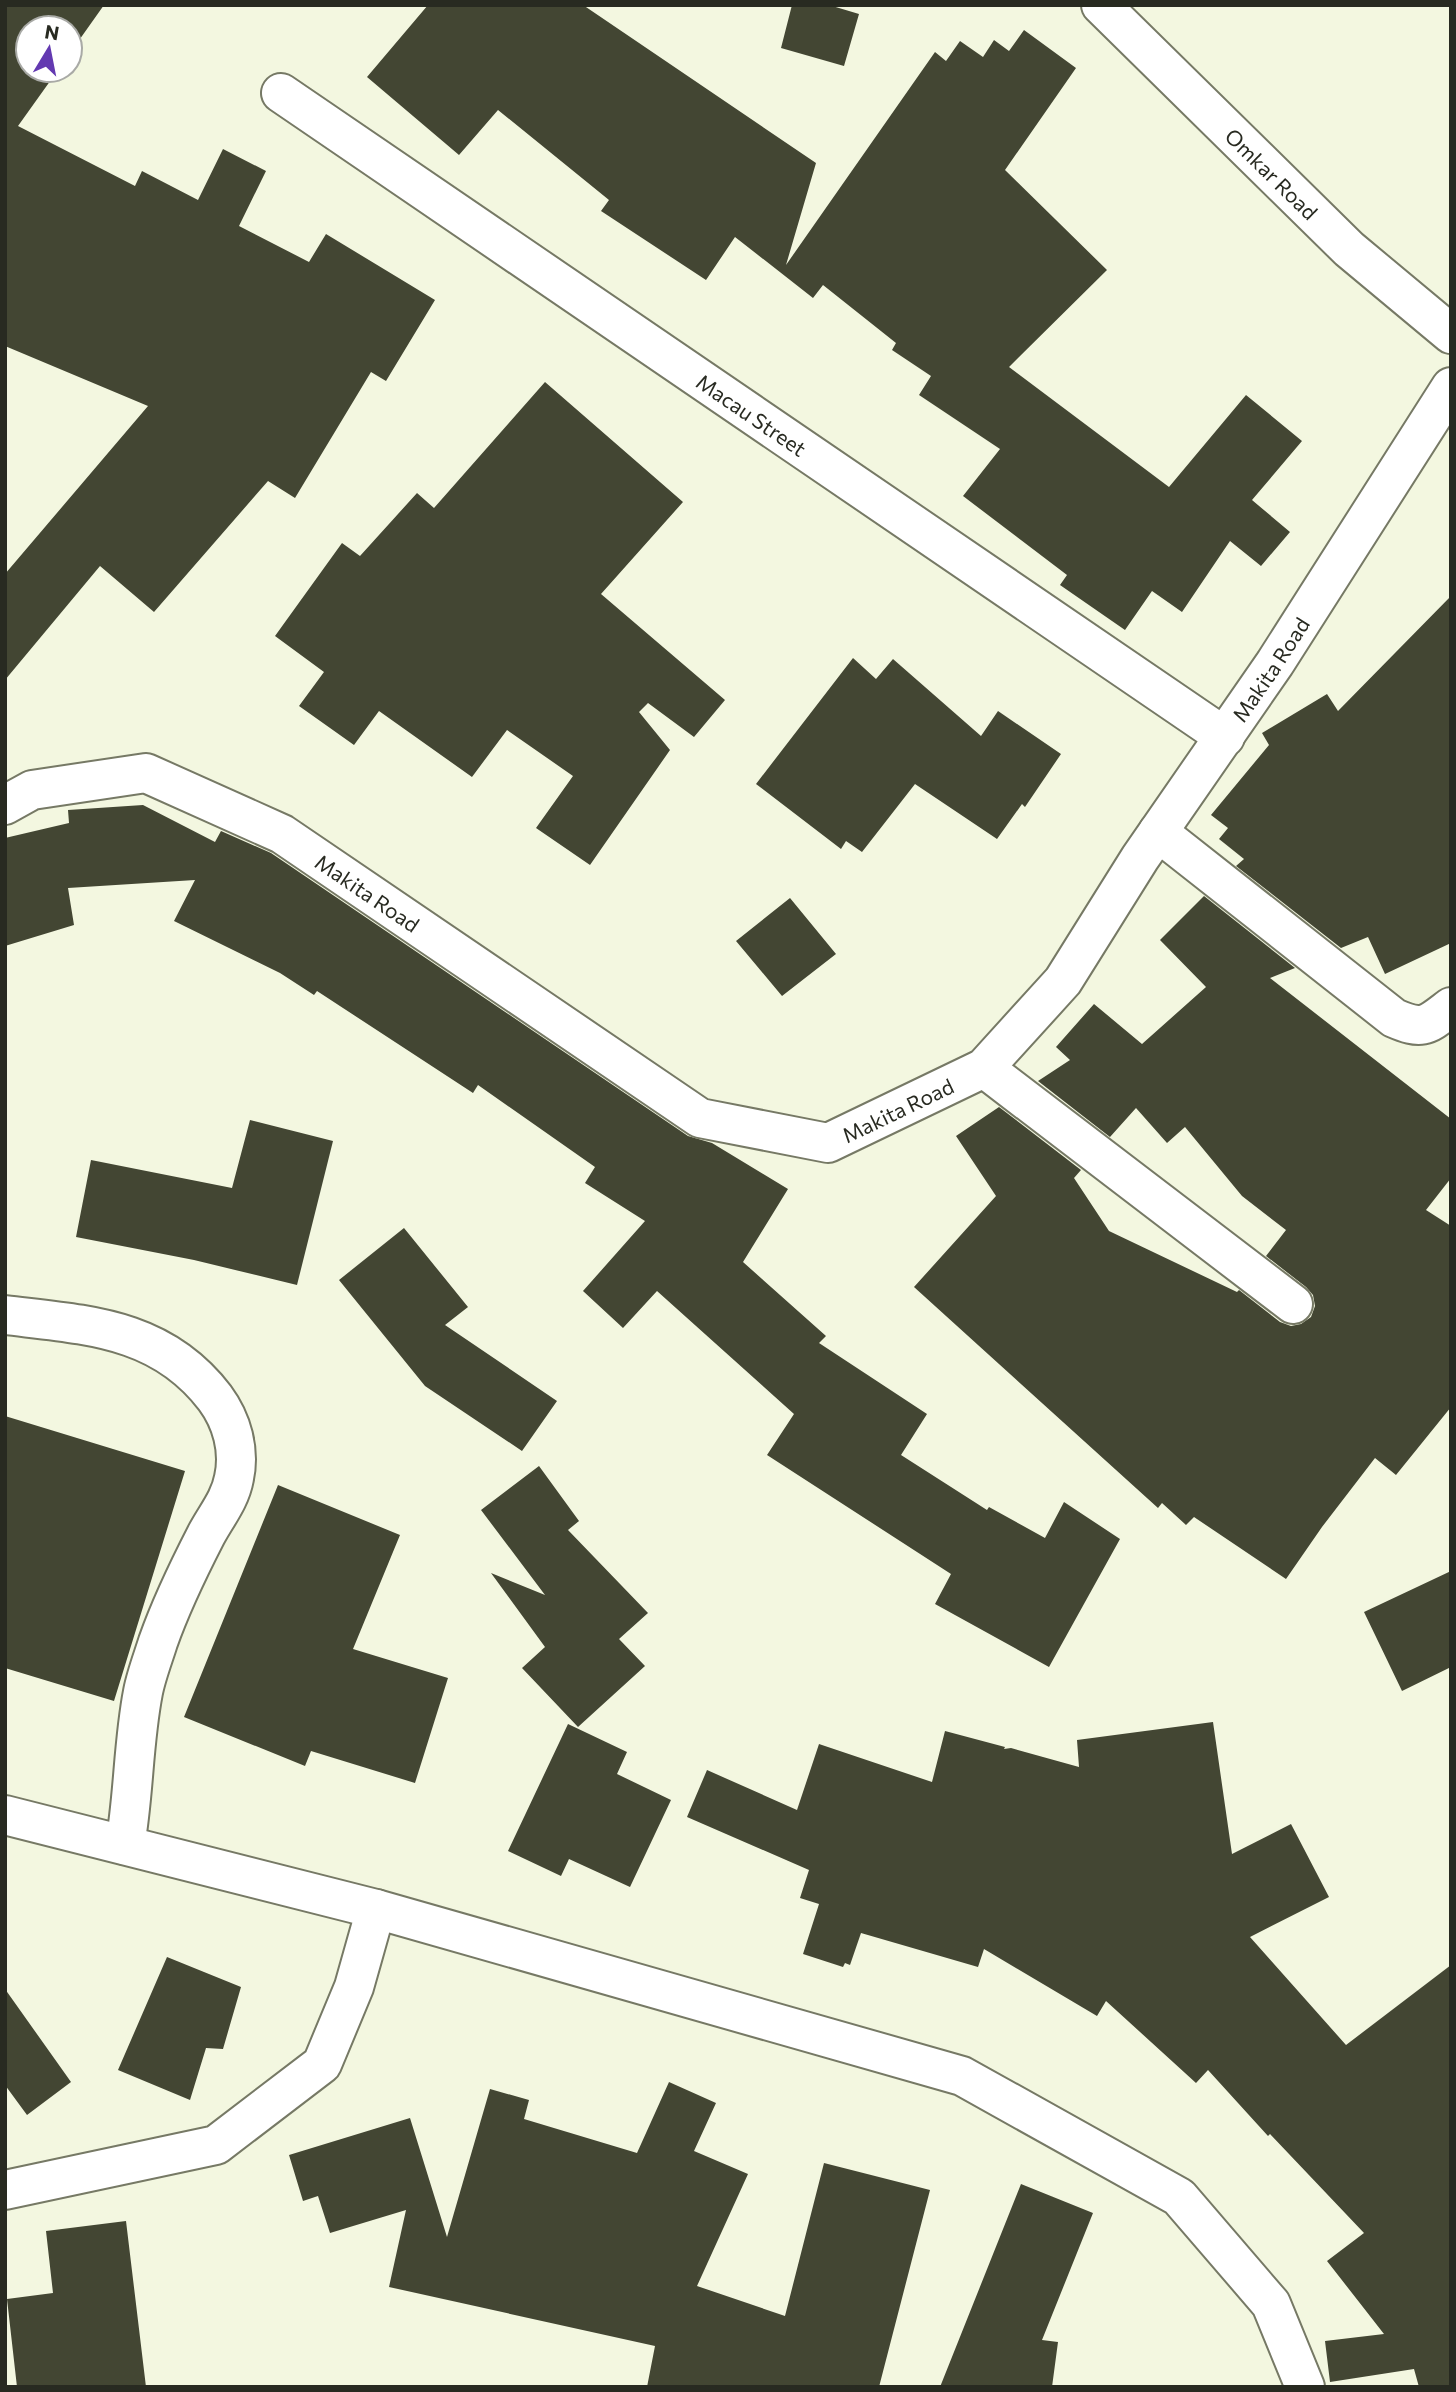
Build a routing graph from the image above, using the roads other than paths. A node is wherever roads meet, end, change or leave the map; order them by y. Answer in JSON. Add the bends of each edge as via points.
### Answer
{"nodes":[{"id":1,"x":1101,"y":5,"type":"edge"},
{"id":2,"x":281,"y":93,"type":"dead end"},
{"id":3,"x":1451,"y":334,"type":"edge"},
{"id":4,"x":1451,"y":387,"type":"edge"},
{"id":5,"x":1225,"y":737,"type":"junction"},
{"id":6,"x":5,"y":805,"type":"edge"},
{"id":7,"x":1158,"y":832,"type":"junction"},
{"id":8,"x":1451,"y":1007,"type":"edge"},
{"id":9,"x":984,"y":1068,"type":"junction"},
{"id":10,"x":1293,"y":1304,"type":"dead end"},
{"id":11,"x":5,"y":1315,"type":"edge"},
{"id":12,"x":5,"y":1815,"type":"edge"},
{"id":13,"x":125,"y":1846,"type":"junction"},
{"id":14,"x":376,"y":1909,"type":"junction"},
{"id":15,"x":5,"y":2190,"type":"edge"},
{"id":16,"x":1305,"y":2387,"type":"edge"}],
"edges":[{"from":1,"to":3,"type":"street","name":"Omkar Road","via":[[1349,249]]},
{"from":2,"to":5,"type":"street","name":"Macau Street"},
{"from":4,"to":5,"type":"street","name":"Makita Road"},
{"from":5,"to":7,"type":"street","name":"Makita Road"},
{"from":6,"to":9,"type":"street","name":"Makita Road","via":[[32,790],[146,773],[282,834],[700,1118],[828,1143]]},
{"from":7,"to":8,"type":"street","via":[[1394,1018],[1410,1025],[1427,1025]]},
{"from":7,"to":9,"type":"street","name":"Makita Road","via":[[1063,981]]},
{"from":9,"to":10,"type":"street"},
{"from":11,"to":13,"type":"street","via":[[115,1330],[147,1342],[201,1380],[232,1429],[237,1455],[227,1502],[177,1592],[143,1691]]},
{"from":12,"to":13,"type":"street"},
{"from":13,"to":14,"type":"street"},
{"from":14,"to":15,"type":"street","via":[[354,1987],[322,2063],[216,2145]]},
{"from":14,"to":16,"type":"street","via":[[962,2076],[1179,2197],[1271,2304]]}]}
